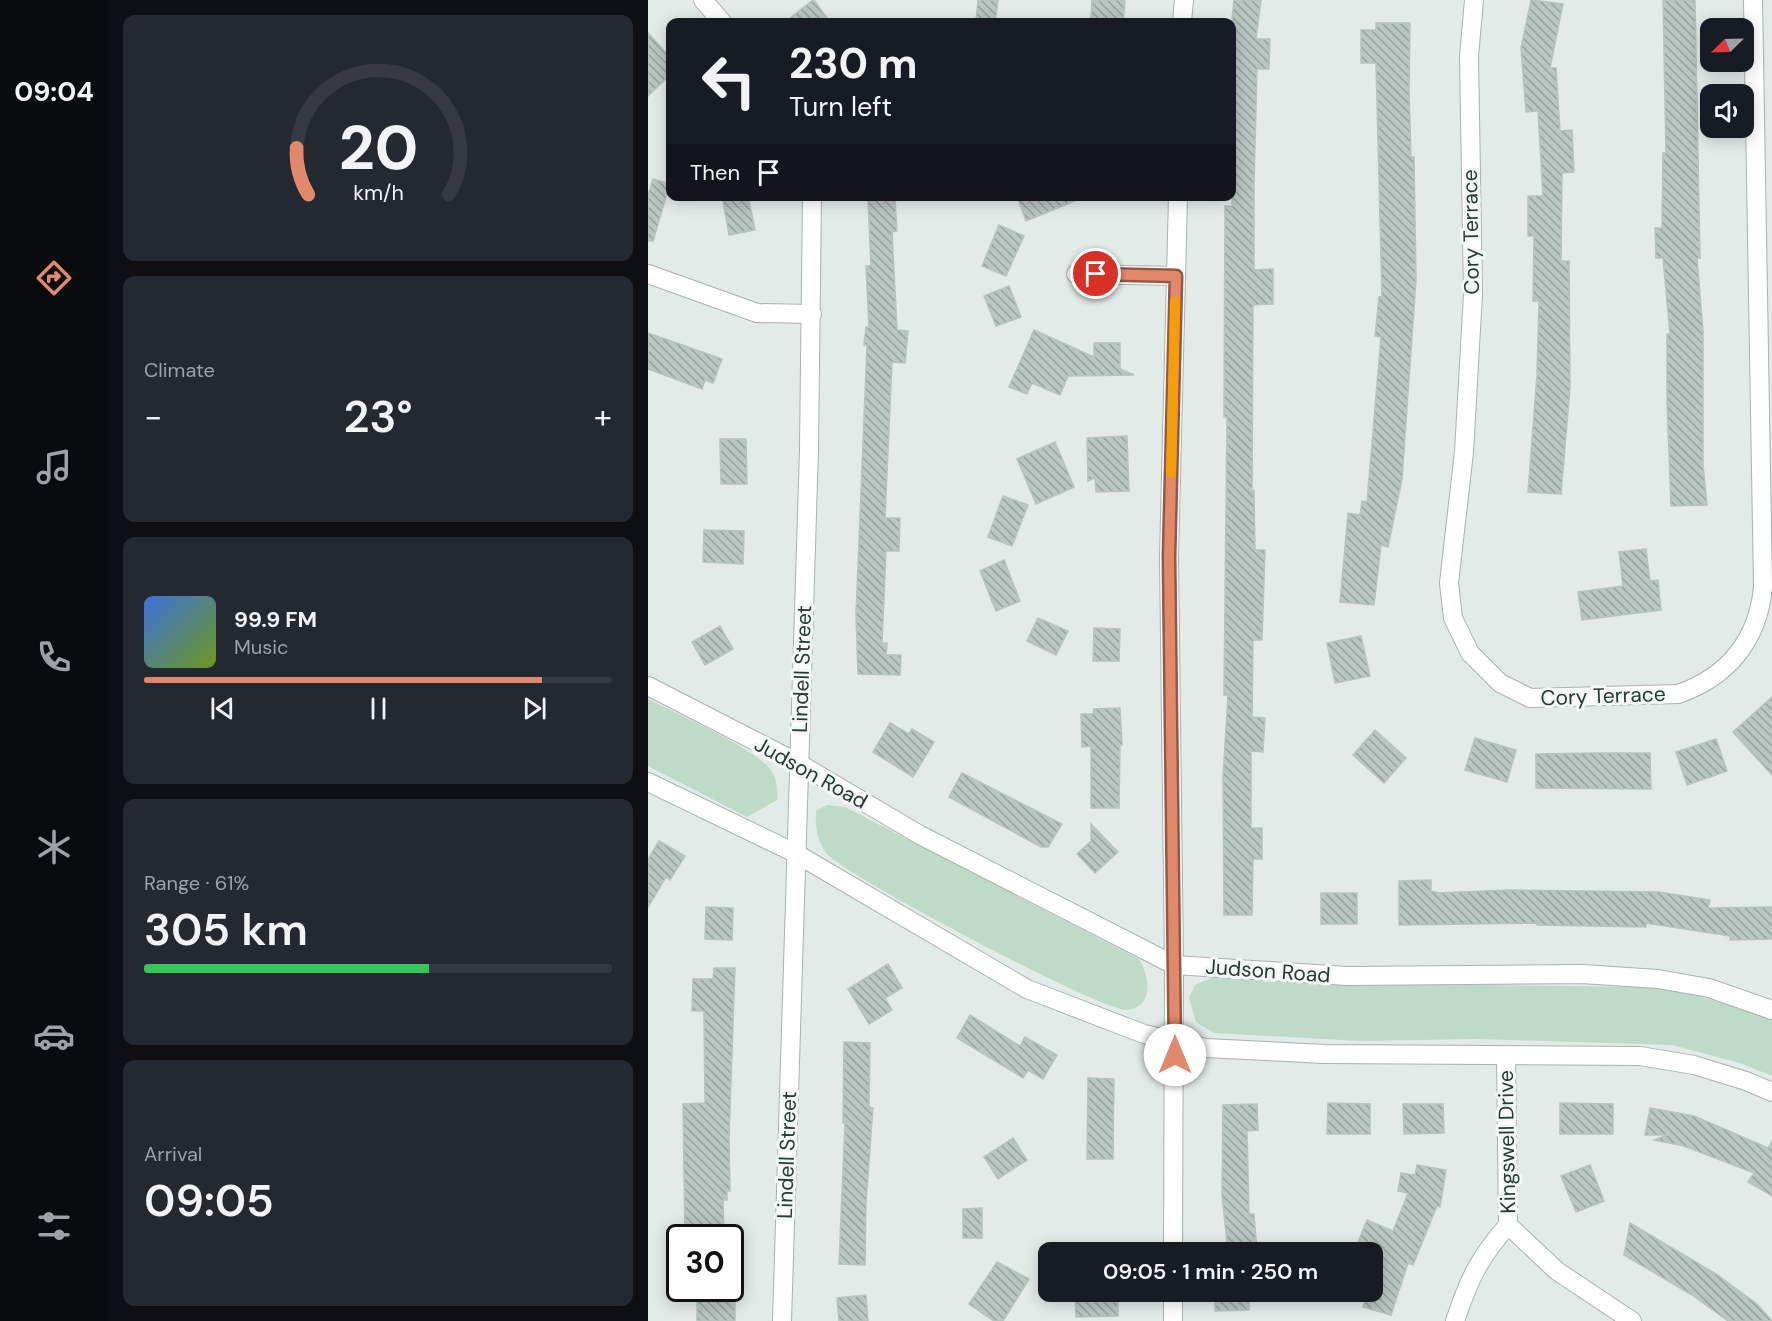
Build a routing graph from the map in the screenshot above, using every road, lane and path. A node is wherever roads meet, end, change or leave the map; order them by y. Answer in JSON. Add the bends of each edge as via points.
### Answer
{"nodes":[{"id":1,"x":703,"y":0,"type":"edge"},
{"id":2,"x":1184,"y":0,"type":"edge"},
{"id":3,"x":1474,"y":0,"type":"edge"},
{"id":4,"x":1753,"y":0,"type":"edge"},
{"id":5,"x":719,"y":18,"type":"edge"},
{"id":6,"x":1182,"y":18,"type":"edge"},
{"id":7,"x":812,"y":201,"type":"edge"},
{"id":8,"x":1178,"y":201,"type":"edge"},
{"id":9,"x":648,"y":274,"type":"edge"},
{"id":10,"x":1076,"y":274,"type":"dead end"},
{"id":11,"x":1176,"y":276,"type":"junction"},
{"id":12,"x":812,"y":314,"type":"junction"},
{"id":13,"x":648,"y":686,"type":"edge"},
{"id":14,"x":798,"y":763,"type":"junction"},
{"id":15,"x":648,"y":782,"type":"edge"},
{"id":16,"x":795,"y":853,"type":"junction"},
{"id":17,"x":1174,"y":965,"type":"junction"},
{"id":18,"x":1772,"y":1010,"type":"edge"},
{"id":19,"x":1174,"y":1041,"type":"junction"},
{"id":20,"x":1506,"y":1056,"type":"junction"},
{"id":21,"x":1772,"y":1092,"type":"edge"},
{"id":22,"x":1508,"y":1225,"type":"junction"},
{"id":23,"x":1173,"y":1242,"type":"edge"},
{"id":24,"x":1173,"y":1302,"type":"edge"},
{"id":25,"x":782,"y":1321,"type":"edge"},
{"id":26,"x":1173,"y":1321,"type":"edge"},
{"id":27,"x":1455,"y":1321,"type":"edge"},
{"id":28,"x":1632,"y":1321,"type":"edge"}],
"edges":[{"from":1,"to":5,"type":"street"},
{"from":2,"to":6,"type":"street"},
{"from":3,"to":4,"type":"street","name":"Cory Terrace","via":[[1469,56],[1473,294],[1450,603],[1461,639],[1482,668],[1500,683],[1530,698],[1678,694],[1696,688],[1724,670],[1748,641],[1756,623],[1763,587]]},
{"from":7,"to":12,"type":"street","name":"Lindell Street"},
{"from":8,"to":11,"type":"street"},
{"from":9,"to":12,"type":"street","via":[[751,312]]},
{"from":10,"to":11,"type":"street"},
{"from":11,"to":17,"type":"street","via":[[1169,557]]},
{"from":12,"to":14,"type":"street","name":"Lindell Street"},
{"from":13,"to":14,"type":"street","name":"Judson Road"},
{"from":14,"to":16,"type":"street","name":"Lindell Street"},
{"from":14,"to":17,"type":"street","name":"Judson Road","via":[[920,835]]},
{"from":15,"to":16,"type":"street"},
{"from":16,"to":19,"type":"street","via":[[1027,989],[1144,1034]]},
{"from":16,"to":25,"type":"street","name":"Lindell Street"},
{"from":17,"to":18,"type":"street","name":"Judson Road","via":[[1347,976],[1582,974],[1658,979],[1709,988]]},
{"from":17,"to":19,"type":"street"},
{"from":19,"to":20,"type":"street","via":[[1206,1048],[1325,1054]]},
{"from":19,"to":23,"type":"street"},
{"from":20,"to":21,"type":"street","via":[[1640,1056],[1694,1065]]},
{"from":20,"to":22,"type":"street","name":"Kingswell Drive"},
{"from":22,"to":27,"type":"street","name":"Kingswell Drive","via":[[1484,1253]]},
{"from":22,"to":28,"type":"street","via":[[1557,1271]]},
{"from":24,"to":26,"type":"street"}]}
